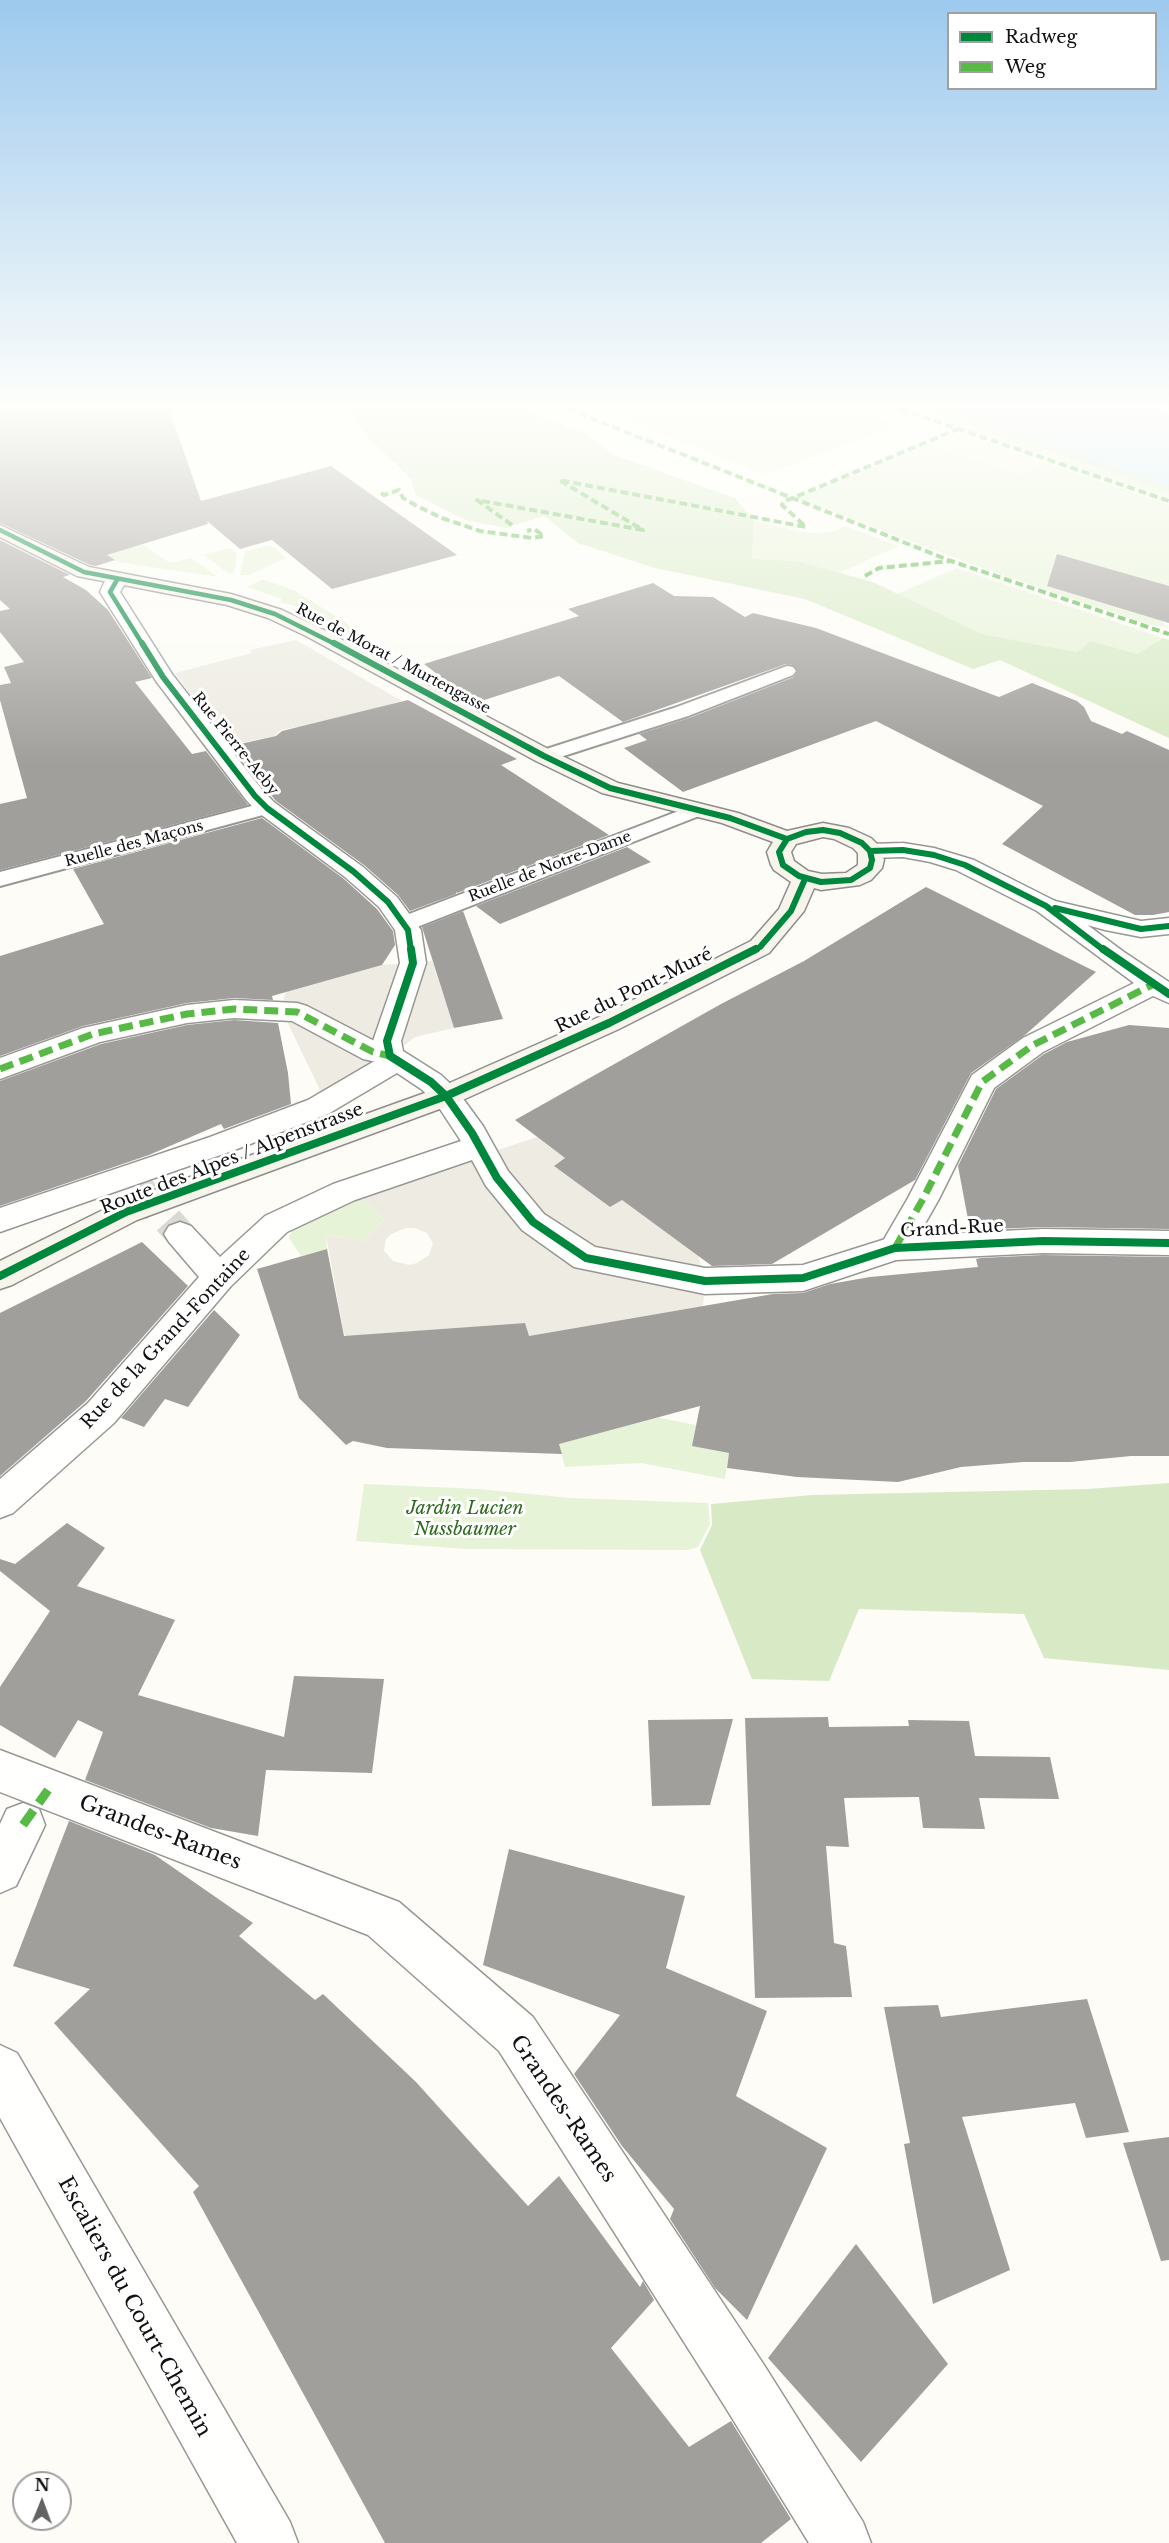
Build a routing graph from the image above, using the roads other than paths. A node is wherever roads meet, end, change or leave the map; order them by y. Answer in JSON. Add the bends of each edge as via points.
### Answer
{"nodes":[{"id":1,"x":0,"y":530,"type":"edge"},
{"id":2,"x":117,"y":580,"type":"junction"},
{"id":3,"x":787,"y":671,"type":"dead end"},
{"id":4,"x":544,"y":756,"type":"junction"},
{"id":5,"x":267,"y":808,"type":"junction"},
{"id":6,"x":697,"y":810,"type":"junction"},
{"id":7,"x":787,"y":839,"type":"junction"},
{"id":8,"x":870,"y":851,"type":"junction"},
{"id":9,"x":0,"y":879,"type":"edge"},
{"id":10,"x":806,"y":879,"type":"junction"},
{"id":11,"x":1046,"y":906,"type":"junction"},
{"id":12,"x":404,"y":924,"type":"junction"},
{"id":13,"x":1169,"y":926,"type":"edge"},
{"id":14,"x":1161,"y":989,"type":"edge"},
{"id":15,"x":393,"y":1059,"type":"junction"},
{"id":16,"x":0,"y":1069,"type":"edge"},
{"id":17,"x":446,"y":1096,"type":"junction"},
{"id":18,"x":479,"y":1146,"type":"junction"},
{"id":19,"x":0,"y":1220,"type":"edge"},
{"id":20,"x":180,"y":1234,"type":"tunnel mouth"},
{"id":21,"x":1169,"y":1243,"type":"edge"},
{"id":22,"x":895,"y":1248,"type":"junction"},
{"id":23,"x":0,"y":1276,"type":"edge"},
{"id":24,"x":219,"y":1277,"type":"junction"},
{"id":25,"x":0,"y":1502,"type":"edge"},
{"id":26,"x":0,"y":1771,"type":"edge"},
{"id":27,"x":35,"y":1808,"type":"junction"},
{"id":28,"x":0,"y":1870,"type":"edge"},
{"id":29,"x":0,"y":2070,"type":"edge"},
{"id":30,"x":831,"y":2538,"type":"edge"},
{"id":31,"x":269,"y":2543,"type":"edge"}],
"edges":[{"from":1,"to":2,"type":"main road","name":"Rue de Morat / Murtengasse","via":[[70,567]]},
{"from":2,"to":4,"type":"main road","name":"Rue de Morat / Murtengasse","via":[[231,600],[275,614]]},
{"from":2,"to":5,"type":"street","name":"Rue Pierre-Aeby","via":[[110,592],[163,677]]},
{"from":3,"to":4,"type":"lane","via":[[681,712]]},
{"from":4,"to":6,"type":"main road","name":"Rue de Morat / Murtengasse","via":[[610,788]]},
{"from":5,"to":9,"type":"lane","name":"Ruelle des Maçons"},
{"from":5,"to":12,"type":"street","name":"Rue Pierre-Aeby","via":[[354,872],[388,902]]},
{"from":6,"to":7,"type":"main road","name":"Rue de Morat / Murtengasse"},
{"from":6,"to":12,"type":"lane","name":"Ruelle de Notre-Dame"},
{"from":7,"to":8,"type":"main road","via":[[806,832],[832,831],[856,839]]},
{"from":7,"to":10,"type":"main road","via":[[778,856],[792,873]]},
{"from":8,"to":10,"type":"main road","via":[[870,868],[851,880],[836,883]]},
{"from":8,"to":11,"type":"street","via":[[903,850],[933,855],[965,865]]},
{"from":10,"to":17,"type":"main road","name":"Rue du Pont-Muré","via":[[791,910],[760,947],[609,1023]]},
{"from":11,"to":13,"type":"street","via":[[1135,928]]},
{"from":11,"to":14,"type":"street"},
{"from":12,"to":15,"type":"street","via":[[413,963],[387,1041]]},
{"from":14,"to":22,"type":"street","via":[[1033,1045],[982,1082]]},
{"from":15,"to":16,"type":"street","name":"Grand-Rue","via":[[297,1012],[222,1010],[93,1034]]},
{"from":15,"to":17,"type":"street","name":"Grand-Rue"},
{"from":15,"to":19,"type":"street","via":[[318,1107],[133,1182]]},
{"from":17,"to":18,"type":"street","name":"Grand-Rue"},
{"from":17,"to":23,"type":"main road","name":"Route des Alpes / Alpenstrasse","via":[[126,1212]]},
{"from":18,"to":22,"type":"street","name":"Grand-Rue","via":[[497,1178],[534,1222],[586,1257],[705,1281],[803,1278]]},
{"from":18,"to":24,"type":"street","name":"Rue de la Grand-Fontaine","via":[[344,1192],[276,1224]]},
{"from":20,"to":24,"type":"street"},
{"from":21,"to":22,"type":"street","name":"Grand-Rue","via":[[1044,1241]]},
{"from":24,"to":25,"type":"street","name":"Rue de la Grand-Fontaine","via":[[101,1413]]},
{"from":26,"to":27,"type":"street"},
{"from":27,"to":28,"type":"street"},
{"from":27,"to":30,"type":"street","name":"Grandes-Rames","via":[[383,1918],[516,2034]]},
{"from":29,"to":31,"type":"street","name":"Escaliers du Court-Chemin"}]}
